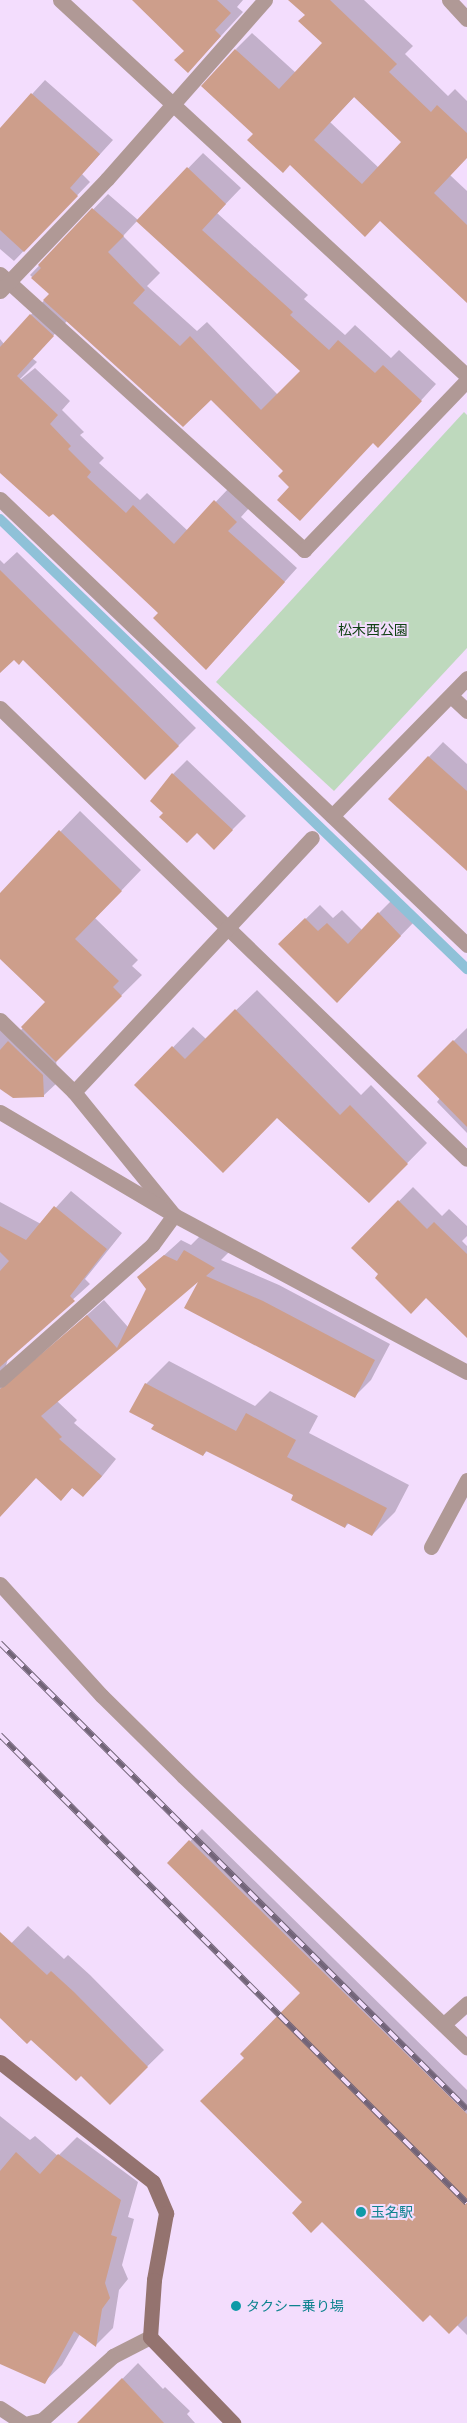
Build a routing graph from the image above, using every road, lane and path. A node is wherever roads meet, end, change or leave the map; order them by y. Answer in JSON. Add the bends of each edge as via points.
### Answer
{"nodes":[{"id":1,"x":60,"y":0,"type":"edge"},
{"id":2,"x":266,"y":0,"type":"edge"},
{"id":3,"x":449,"y":0,"type":"edge"},
{"id":4,"x":467,"y":18,"type":"edge"},
{"id":5,"x":173,"y":106,"type":"junction"},
{"id":6,"x":3,"y":282,"type":"edge"},
{"id":7,"x":467,"y":378,"type":"edge"},
{"id":8,"x":0,"y":499,"type":"edge"},
{"id":9,"x":467,"y":678,"type":"edge"},
{"id":10,"x":451,"y":696,"type":"junction"},
{"id":11,"x":0,"y":708,"type":"edge"},
{"id":12,"x":467,"y":711,"type":"edge"},
{"id":13,"x":332,"y":816,"type":"junction"},
{"id":14,"x":312,"y":838,"type":"dead end"},
{"id":15,"x":230,"y":928,"type":"junction"},
{"id":16,"x":467,"y":945,"type":"edge"},
{"id":17,"x":0,"y":1020,"type":"edge"},
{"id":18,"x":74,"y":1092,"type":"junction"},
{"id":19,"x":0,"y":1112,"type":"edge"},
{"id":20,"x":467,"y":1159,"type":"edge"},
{"id":21,"x":174,"y":1215,"type":"junction"},
{"id":22,"x":467,"y":1372,"type":"edge"},
{"id":23,"x":0,"y":1380,"type":"edge"},
{"id":24,"x":467,"y":1480,"type":"edge"},
{"id":25,"x":431,"y":1547,"type":"dead end"},
{"id":26,"x":0,"y":1584,"type":"edge"},
{"id":27,"x":467,"y":2003,"type":"edge"},
{"id":28,"x":444,"y":2024,"type":"junction"},
{"id":29,"x":467,"y":2047,"type":"edge"},
{"id":30,"x":0,"y":2062,"type":"edge"},
{"id":31,"x":150,"y":2336,"type":"junction"},
{"id":32,"x":0,"y":2408,"type":"edge"},
{"id":33,"x":38,"y":2422,"type":"edge"},
{"id":34,"x":23,"y":2423,"type":"edge"},
{"id":35,"x":233,"y":2423,"type":"edge"}],
"edges":[{"from":1,"to":5,"type":"street"},
{"from":2,"to":5,"type":"street"},
{"from":3,"to":4,"type":"street"},
{"from":5,"to":6,"type":"street"},
{"from":5,"to":7,"type":"street"},
{"from":6,"to":7,"type":"street","via":[[304,550]]},
{"from":8,"to":13,"type":"street"},
{"from":9,"to":10,"type":"street"},
{"from":10,"to":12,"type":"street"},
{"from":10,"to":13,"type":"street"},
{"from":11,"to":15,"type":"street"},
{"from":13,"to":16,"type":"street"},
{"from":14,"to":15,"type":"street"},
{"from":15,"to":18,"type":"street"},
{"from":15,"to":20,"type":"street"},
{"from":17,"to":18,"type":"street"},
{"from":18,"to":21,"type":"street"},
{"from":19,"to":21,"type":"street"},
{"from":21,"to":22,"type":"street"},
{"from":21,"to":23,"type":"street","via":[[152,1245]]},
{"from":24,"to":25,"type":"street"},
{"from":26,"to":28,"type":"street","via":[[102,1696]]},
{"from":27,"to":28,"type":"street"},
{"from":28,"to":29,"type":"street"},
{"from":30,"to":31,"type":"street","via":[[154,2182],[166,2213],[154,2280]]},
{"from":31,"to":33,"type":"street","via":[[113,2356]]},
{"from":31,"to":35,"type":"street"},
{"from":32,"to":34,"type":"street"}]}
